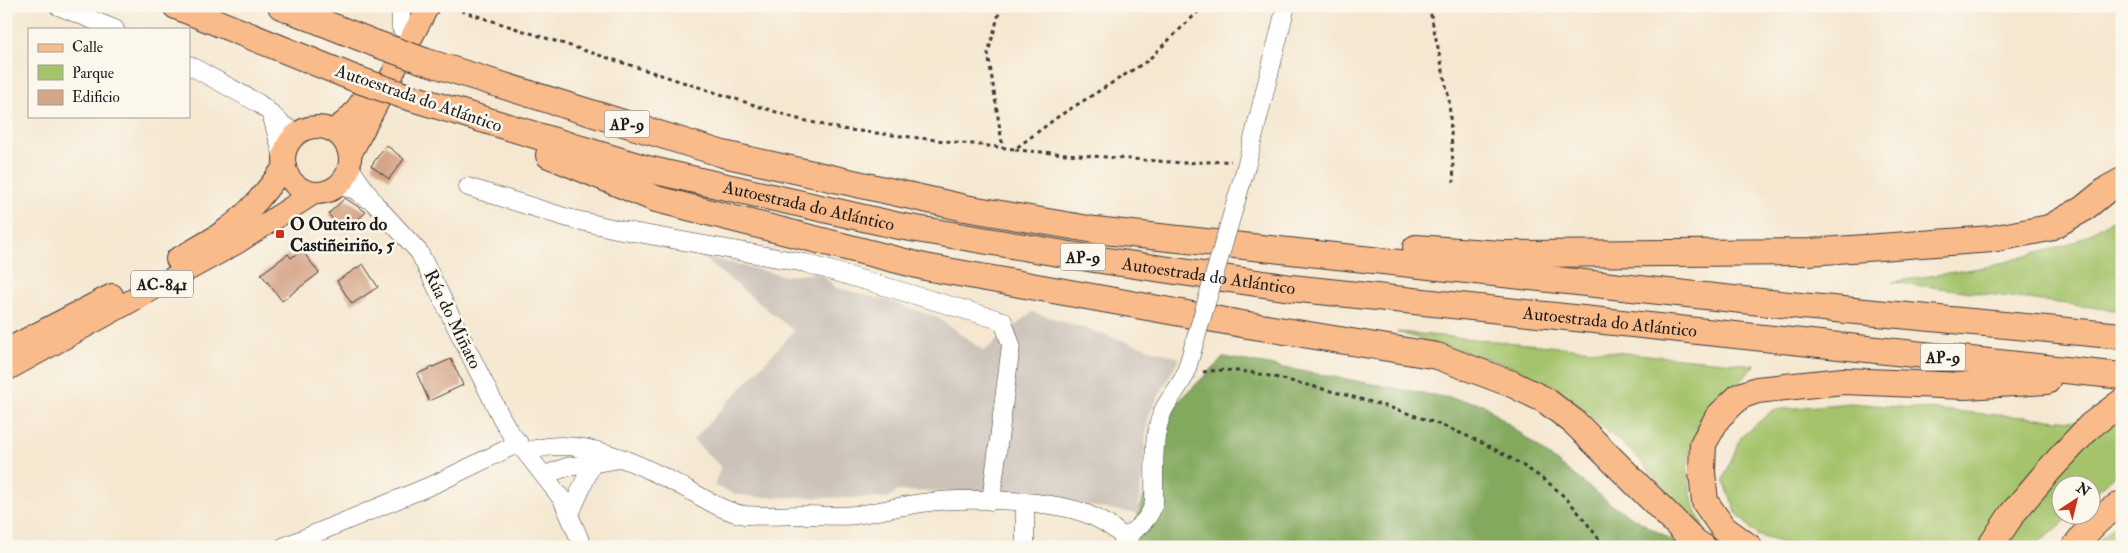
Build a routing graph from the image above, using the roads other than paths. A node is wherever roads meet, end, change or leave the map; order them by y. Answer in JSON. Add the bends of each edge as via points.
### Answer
{"nodes":[{"id":1,"x":58,"y":6,"type":"edge"},
{"id":2,"x":176,"y":6,"type":"edge"},
{"id":3,"x":281,"y":6,"type":"edge"},
{"id":4,"x":428,"y":6,"type":"edge"},
{"id":5,"x":1286,"y":6,"type":"edge"},
{"id":6,"x":404,"y":12,"type":"edge"},
{"id":7,"x":113,"y":28,"type":"edge"},
{"id":8,"x":190,"y":66,"type":"edge"},
{"id":9,"x":408,"y":97,"type":"junction"},
{"id":10,"x":272,"y":117,"type":"junction"},
{"id":11,"x":333,"y":130,"type":"junction"},
{"id":12,"x":298,"y":133,"type":"junction"},
{"id":13,"x":350,"y":161,"type":"junction"},
{"id":14,"x":284,"y":163,"type":"junction"},
{"id":15,"x":832,"y":178,"type":"junction"},
{"id":16,"x":2118,"y":180,"type":"edge"},
{"id":17,"x":338,"y":186,"type":"junction"},
{"id":18,"x":468,"y":187,"type":"dead end"},
{"id":19,"x":314,"y":193,"type":"junction"},
{"id":20,"x":375,"y":204,"type":"junction"},
{"id":21,"x":2122,"y":336,"type":"edge"},
{"id":22,"x":6,"y":350,"type":"edge"},
{"id":23,"x":6,"y":370,"type":"edge"},
{"id":24,"x":2121,"y":376,"type":"edge"},
{"id":25,"x":2122,"y":402,"type":"edge"},
{"id":26,"x":522,"y":447,"type":"junction"},
{"id":27,"x":620,"y":459,"type":"junction"},
{"id":28,"x":593,"y":462,"type":"junction"},
{"id":29,"x":545,"y":475,"type":"junction"},
{"id":30,"x":991,"y":501,"type":"junction"},
{"id":31,"x":1025,"y":503,"type":"junction"},
{"id":32,"x":2122,"y":504,"type":"edge"},
{"id":33,"x":570,"y":514,"type":"junction"},
{"id":34,"x":1126,"y":544,"type":"edge"},
{"id":35,"x":283,"y":547,"type":"edge"},
{"id":36,"x":583,"y":547,"type":"edge"},
{"id":37,"x":1026,"y":547,"type":"edge"},
{"id":38,"x":1703,"y":547,"type":"edge"},
{"id":39,"x":1748,"y":547,"type":"edge"},
{"id":40,"x":1990,"y":547,"type":"edge"},
{"id":41,"x":2075,"y":547,"type":"edge"}],
"edges":[{"from":1,"to":7,"type":"street"},
{"from":2,"to":9,"type":"highway","name":"Autoestrada do Atlántico","number":"AP-9","bridge":true},
{"from":3,"to":15,"type":"highway","name":"Autoestrada do Atlántico","number":"AP-9","bridge":true,"via":[[424,62],[723,154]]},
{"from":4,"to":13,"type":"main road"},
{"from":5,"to":34,"type":"street","bridge":true,"via":[[1247,162],[1185,375],[1159,422],[1154,503],[1145,523]]},
{"from":6,"to":11,"type":"main road","via":[[358,107],[349,119]]},
{"from":8,"to":10,"type":"street","via":[[258,103]]},
{"from":9,"to":24,"type":"highway","name":"Autoestrada do Atlántico","number":"AP-9","via":[[647,169],[899,226],[1094,259],[1291,288]]},
{"from":9,"to":38,"type":"highway","via":[[656,199],[916,265],[1437,356],[1545,400],[1574,422]]},
{"from":10,"to":12,"type":"street"},
{"from":10,"to":14,"type":"street"},
{"from":11,"to":12,"type":"main road","via":[[315,127]]},
{"from":11,"to":13,"type":"main road","via":[[341,137]]},
{"from":12,"to":14,"type":"main road","number":"AC-841","via":[[290,140]]},
{"from":13,"to":17,"type":"main road","via":[[345,178]]},
{"from":13,"to":20,"type":"street","name":"Rúa do Miñato"},
{"from":14,"to":19,"type":"main road","via":[[287,174],[298,187]]},
{"from":14,"to":22,"type":"main road","number":"AC-841","via":[[261,197],[225,231],[159,270]]},
{"from":15,"to":16,"type":"highway","via":[[1145,224],[1329,243],[1501,254],[1809,252],[1992,239],[2049,228],[2083,209]]},
{"from":15,"to":21,"type":"highway","name":"Autoestrada do Atlántico","number":"AP-9","via":[[965,208],[1095,230],[1770,303]]},
{"from":17,"to":19,"type":"main road","number":"AC-841","via":[[330,191]]},
{"from":17,"to":20,"type":"street","name":"Rúa do Miñato","via":[[353,189]]},
{"from":18,"to":30,"type":"street","via":[[568,218],[616,229],[805,263],[1003,321],[1011,345]]},
{"from":19,"to":23,"type":"main road","number":"AC-841","via":[[238,242]]},
{"from":20,"to":26,"type":"street","name":"Rúa do Miñato","via":[[419,252],[501,418]]},
{"from":24,"to":39,"type":"highway","via":[[1965,386],[1843,381],[1757,390],[1740,396],[1718,416],[1703,444],[1702,472],[1705,502],[1723,528]]},
{"from":25,"to":40,"type":"highway","via":[[2090,426],[2049,470],[2012,514]]},
{"from":26,"to":27,"type":"street","via":[[565,446]]},
{"from":26,"to":29,"type":"street","name":"Rúa do Miñato"},
{"from":26,"to":35,"type":"street"},
{"from":27,"to":28,"type":"street"},
{"from":27,"to":30,"type":"street","via":[[643,466],[723,508],[744,514],[853,515],[924,502]]},
{"from":28,"to":29,"type":"street"},
{"from":28,"to":33,"type":"street"},
{"from":29,"to":33,"type":"street","name":"Rúa do Miñato"},
{"from":30,"to":31,"type":"street"},
{"from":31,"to":34,"type":"street","via":[[1071,508],[1087,514],[1103,521]]},
{"from":31,"to":37,"type":"street"},
{"from":32,"to":41,"type":"highway","via":[[2109,510],[2087,529]]},
{"from":33,"to":36,"type":"street","name":"Rúa do Miñato"}]}
